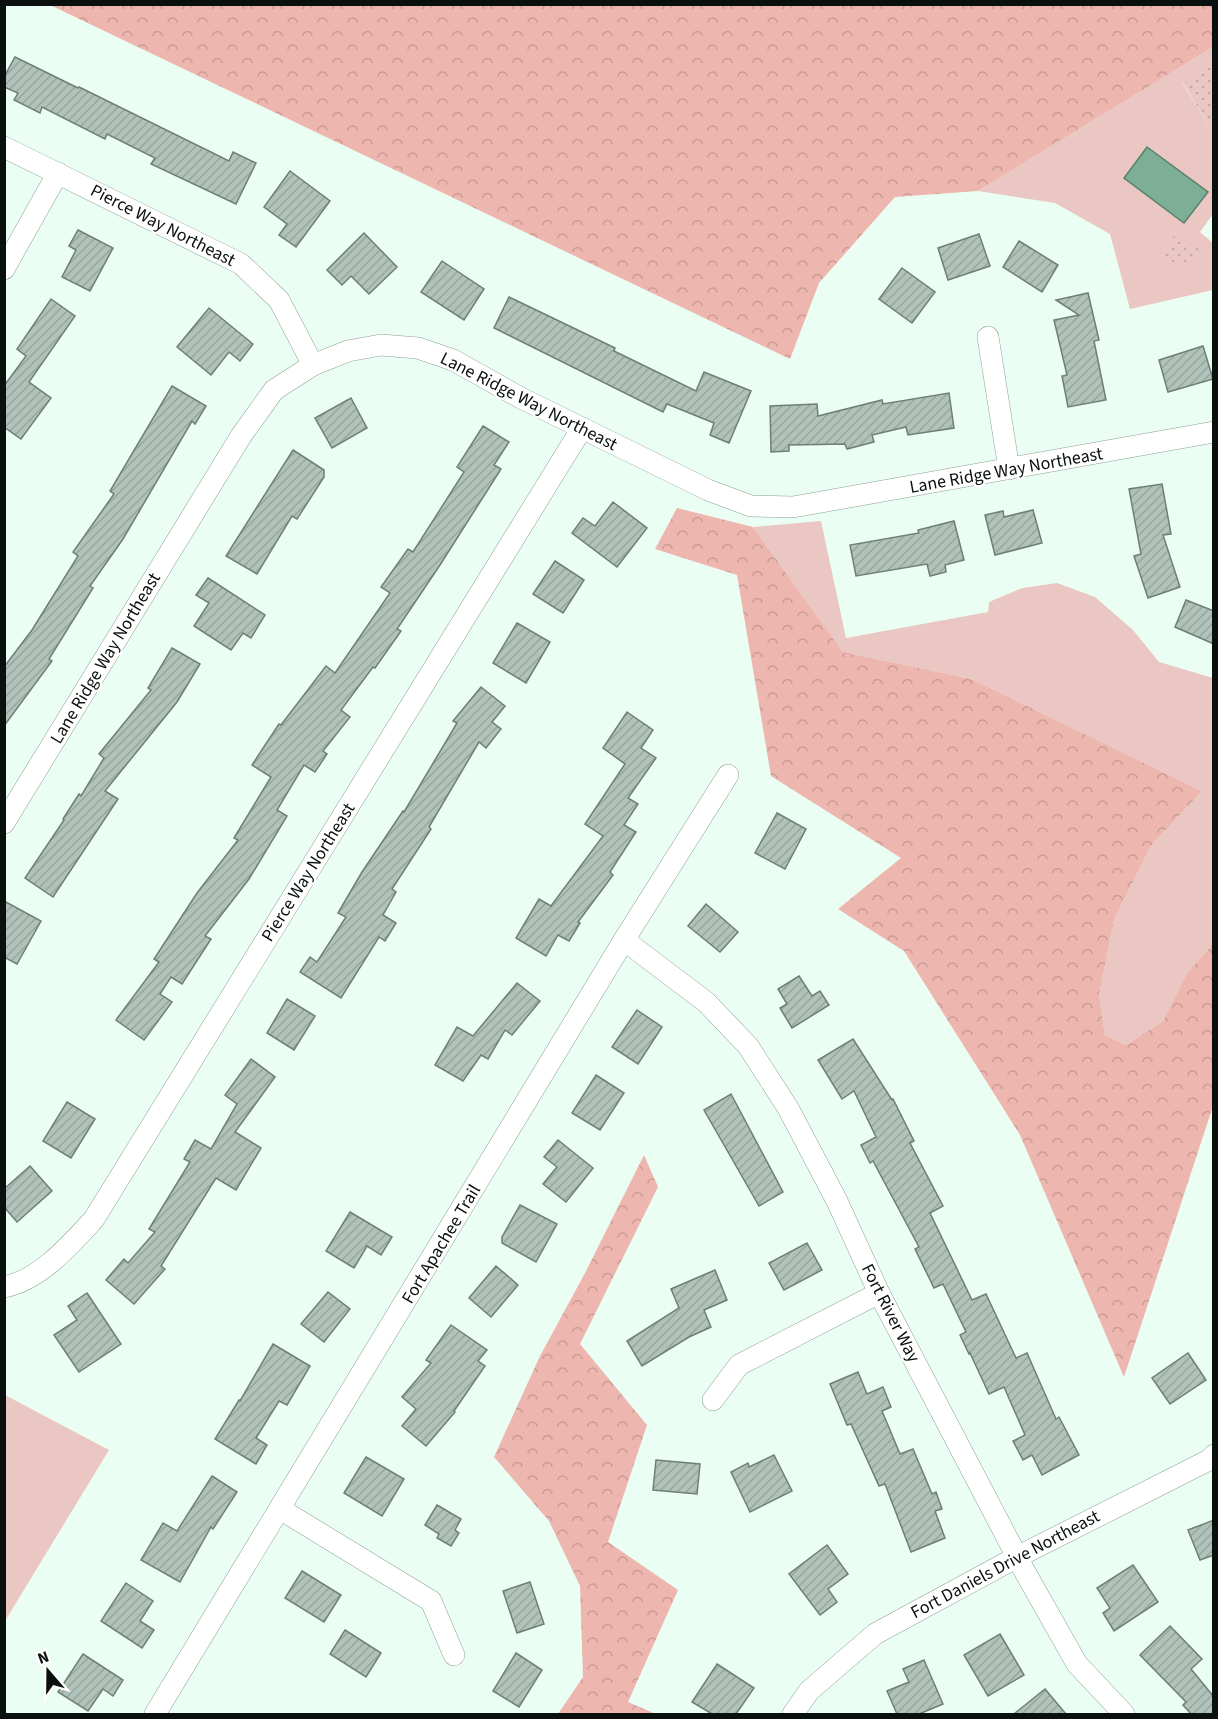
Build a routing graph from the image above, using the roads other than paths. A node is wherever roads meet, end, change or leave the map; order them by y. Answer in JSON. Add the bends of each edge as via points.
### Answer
{"nodes":[{"id":1,"x":4,"y":147,"type":"edge"},
{"id":2,"x":58,"y":173,"type":"junction"},
{"id":3,"x":4,"y":269,"type":"edge"},
{"id":4,"x":988,"y":337,"type":"dead end"},
{"id":5,"x":313,"y":364,"type":"junction"},
{"id":6,"x":582,"y":428,"type":"junction"},
{"id":7,"x":1214,"y":432,"type":"edge"},
{"id":8,"x":1009,"y":469,"type":"junction"},
{"id":9,"x":728,"y":775,"type":"dead end"},
{"id":10,"x":4,"y":823,"type":"edge"},
{"id":11,"x":624,"y":940,"type":"junction"},
{"id":12,"x":4,"y":1287,"type":"edge"},
{"id":13,"x":879,"y":1293,"type":"junction"},
{"id":14,"x":713,"y":1400,"type":"dead end"},
{"id":15,"x":1214,"y":1455,"type":"edge"},
{"id":16,"x":280,"y":1509,"type":"junction"},
{"id":17,"x":1017,"y":1557,"type":"junction"},
{"id":18,"x":454,"y":1655,"type":"dead end"},
{"id":19,"x":155,"y":1714,"type":"edge"},
{"id":20,"x":793,"y":1714,"type":"edge"},
{"id":21,"x":1124,"y":1714,"type":"edge"}],
"edges":[{"from":1,"to":2,"type":"street","name":"Pierce Way Northeast"},
{"from":2,"to":3,"type":"street"},
{"from":2,"to":5,"type":"street","name":"Pierce Way Northeast","via":[[241,264],[279,300]]},
{"from":4,"to":8,"type":"street"},
{"from":5,"to":6,"type":"street","name":"Lane Ridge Way Northeast","via":[[348,351],[381,345],[418,348],[453,360]]},
{"from":5,"to":10,"type":"street","name":"Lane Ridge Way Northeast","via":[[274,390],[240,436]]},
{"from":6,"to":8,"type":"street","name":"Lane Ridge Way Northeast","via":[[708,490],[751,506],[793,507]]},
{"from":6,"to":12,"type":"street","name":"Pierce Way Northeast","via":[[94,1219],[58,1258],[17,1285]]},
{"from":7,"to":8,"type":"street","name":"Lane Ridge Way Northeast"},
{"from":9,"to":11,"type":"street","name":"Fort Apachee Trail"},
{"from":11,"to":13,"type":"street","name":"Fort River Way","via":[[706,1002],[748,1046],[788,1108]]},
{"from":11,"to":16,"type":"street","name":"Fort Apachee Trail"},
{"from":13,"to":14,"type":"street","via":[[739,1365]]},
{"from":13,"to":17,"type":"street","name":"Fort River Way"},
{"from":15,"to":17,"type":"street","name":"Fort Daniels Drive Northeast"},
{"from":16,"to":18,"type":"street","via":[[431,1601]]},
{"from":16,"to":19,"type":"street","name":"Fort Apachee Trail"},
{"from":17,"to":20,"type":"street","name":"Fort Daniels Drive Northeast","via":[[874,1634],[809,1691]]},
{"from":17,"to":21,"type":"street","name":"Fort River Way","via":[[1077,1664]]}]}
